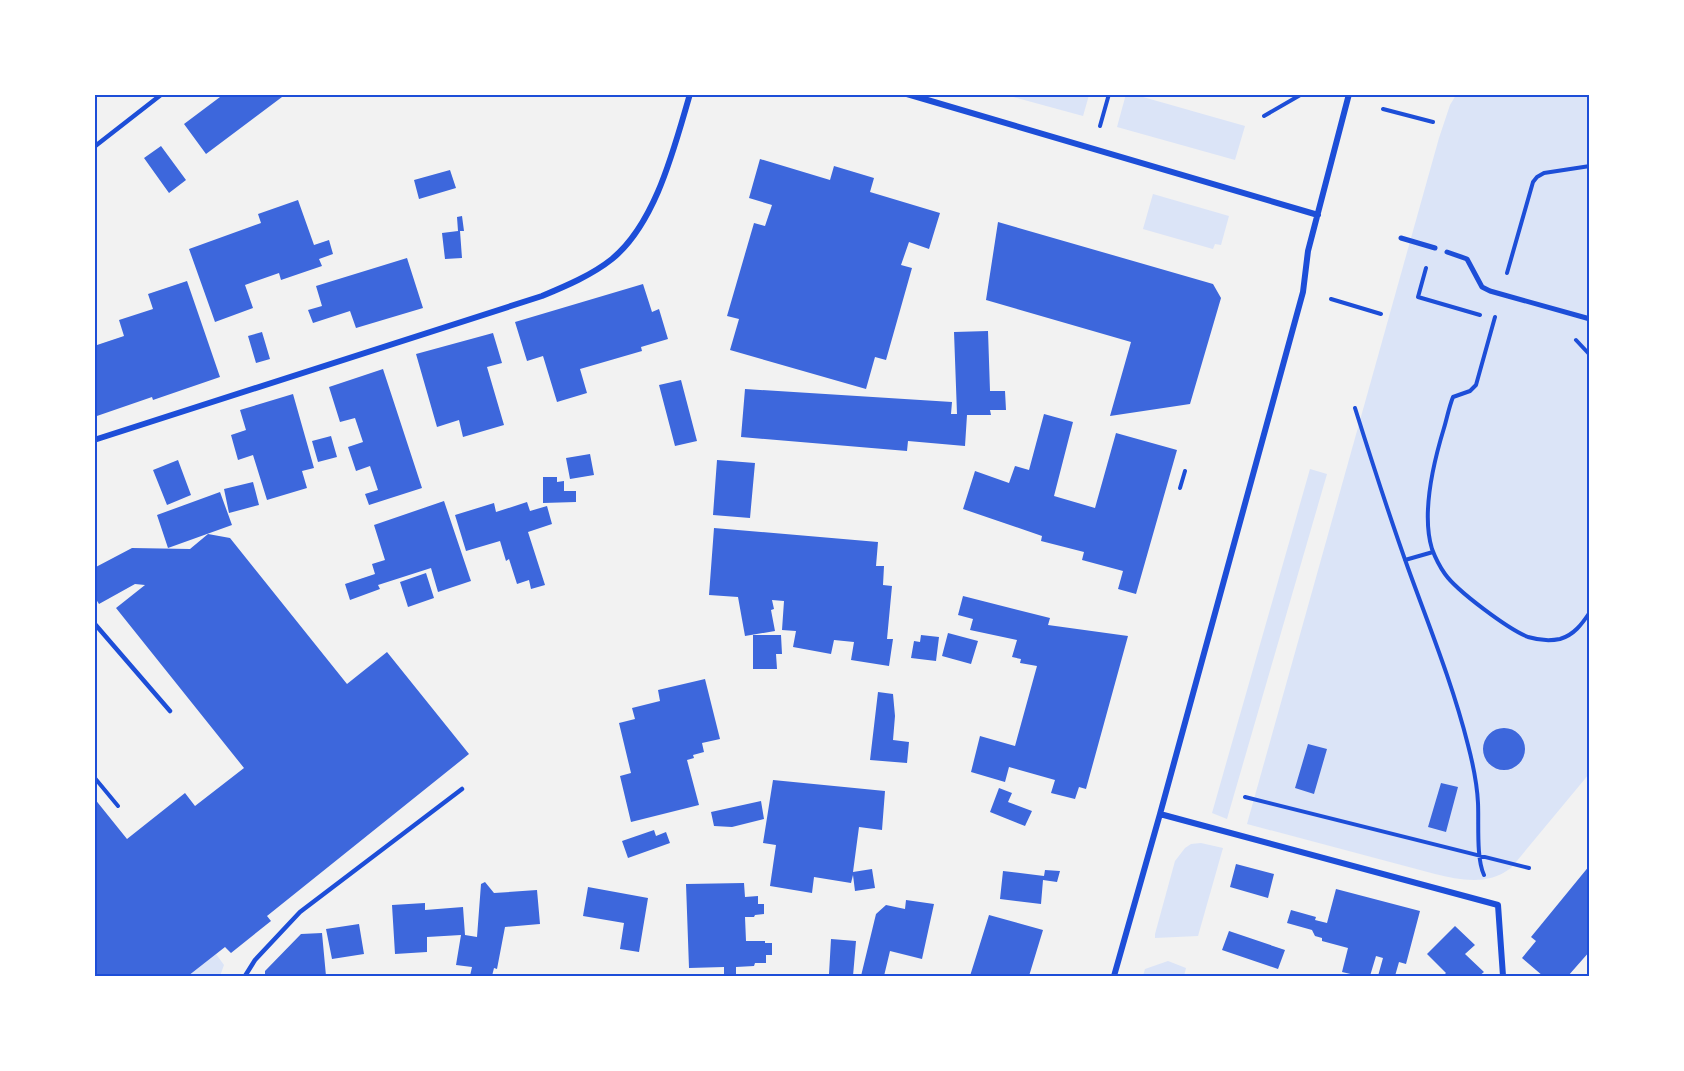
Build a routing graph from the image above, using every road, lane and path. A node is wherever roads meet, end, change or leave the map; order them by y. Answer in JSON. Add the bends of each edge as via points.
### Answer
{"nodes":[{"id":1,"x":162,"y":94,"type":"edge"},
{"id":2,"x":690,"y":94,"type":"edge"},
{"id":3,"x":907,"y":94,"type":"edge"},
{"id":4,"x":1109,"y":94,"type":"edge"},
{"id":5,"x":1302,"y":94,"type":"edge"},
{"id":6,"x":1349,"y":94,"type":"edge"},
{"id":7,"x":1383,"y":109,"type":"dead end"},
{"id":8,"x":1264,"y":116,"type":"dead end"},
{"id":9,"x":1433,"y":122,"type":"dead end"},
{"id":10,"x":94,"y":147,"type":"edge"},
{"id":11,"x":1093,"y":148,"type":"junction"},
{"id":12,"x":1590,"y":166,"type":"edge"},
{"id":13,"x":1318,"y":215,"type":"junction"},
{"id":14,"x":1401,"y":238,"type":"dead end"},
{"id":15,"x":1434,"y":248,"type":"joint"},
{"id":16,"x":1447,"y":252,"type":"dead end"},
{"id":17,"x":1501,"y":294,"type":"junction"},
{"id":18,"x":1331,"y":299,"type":"dead end"},
{"id":19,"x":1381,"y":314,"type":"dead end"},
{"id":20,"x":1494,"y":319,"type":"junction"},
{"id":21,"x":1590,"y":319,"type":"edge"},
{"id":22,"x":1355,"y":408,"type":"dead end"},
{"id":23,"x":94,"y":440,"type":"edge"},
{"id":24,"x":1185,"y":471,"type":"dead end"},
{"id":25,"x":1180,"y":488,"type":"dead end"},
{"id":26,"x":1433,"y":552,"type":"junction"},
{"id":27,"x":1405,"y":560,"type":"junction"},
{"id":28,"x":1590,"y":612,"type":"edge"},
{"id":29,"x":94,"y":623,"type":"edge"},
{"id":30,"x":170,"y":711,"type":"dead end"},
{"id":31,"x":94,"y":777,"type":"edge"},
{"id":32,"x":462,"y":789,"type":"dead end"},
{"id":33,"x":1245,"y":797,"type":"dead end"},
{"id":34,"x":118,"y":806,"type":"dead end"},
{"id":35,"x":1160,"y":814,"type":"junction"},
{"id":36,"x":1480,"y":856,"type":"junction"},
{"id":37,"x":1529,"y":868,"type":"dead end"},
{"id":38,"x":1498,"y":905,"type":"junction"},
{"id":39,"x":245,"y":976,"type":"edge"},
{"id":40,"x":1114,"y":976,"type":"edge"},
{"id":41,"x":1503,"y":976,"type":"edge"}],
"edges":[{"from":1,"to":10,"type":"lane"},
{"from":2,"to":23,"type":"street","via":[[662,181],[643,223],[621,251],[587,275],[542,296]]},
{"from":3,"to":11,"type":"street"},
{"from":4,"to":11,"type":"path"},
{"from":5,"to":8,"type":"path"},
{"from":6,"to":13,"type":"street"},
{"from":7,"to":9,"type":"path"},
{"from":11,"to":13,"type":"street"},
{"from":12,"to":17,"type":"path","via":[[1537,177]]},
{"from":13,"to":35,"type":"street","via":[[1303,292]]},
{"from":14,"to":15,"type":"street"},
{"from":15,"to":20,"type":"path","via":[[1418,297]]},
{"from":16,"to":17,"type":"street","via":[[1467,259],[1482,287]]},
{"from":17,"to":20,"type":"path"},
{"from":17,"to":21,"type":"street"},
{"from":18,"to":19,"type":"path"},
{"from":20,"to":26,"type":"path","via":[[1476,385],[1453,397],[1434,460],[1429,496]]},
{"from":22,"to":27,"type":"path"},
{"from":24,"to":25,"type":"path"},
{"from":26,"to":27,"type":"path"},
{"from":26,"to":28,"type":"path","via":[[1456,586],[1528,637],[1560,639],[1576,631]]},
{"from":27,"to":36,"type":"path","via":[[1468,743],[1478,800]]},
{"from":29,"to":30,"type":"lane"},
{"from":31,"to":34,"type":"path"},
{"from":32,"to":39,"type":"lane","via":[[300,912]]},
{"from":33,"to":36,"type":"path"},
{"from":35,"to":38,"type":"street"},
{"from":35,"to":40,"type":"street"},
{"from":36,"to":37,"type":"path"},
{"from":36,"to":38,"type":"path","via":[[1481,869]]},
{"from":38,"to":41,"type":"street"}]}
